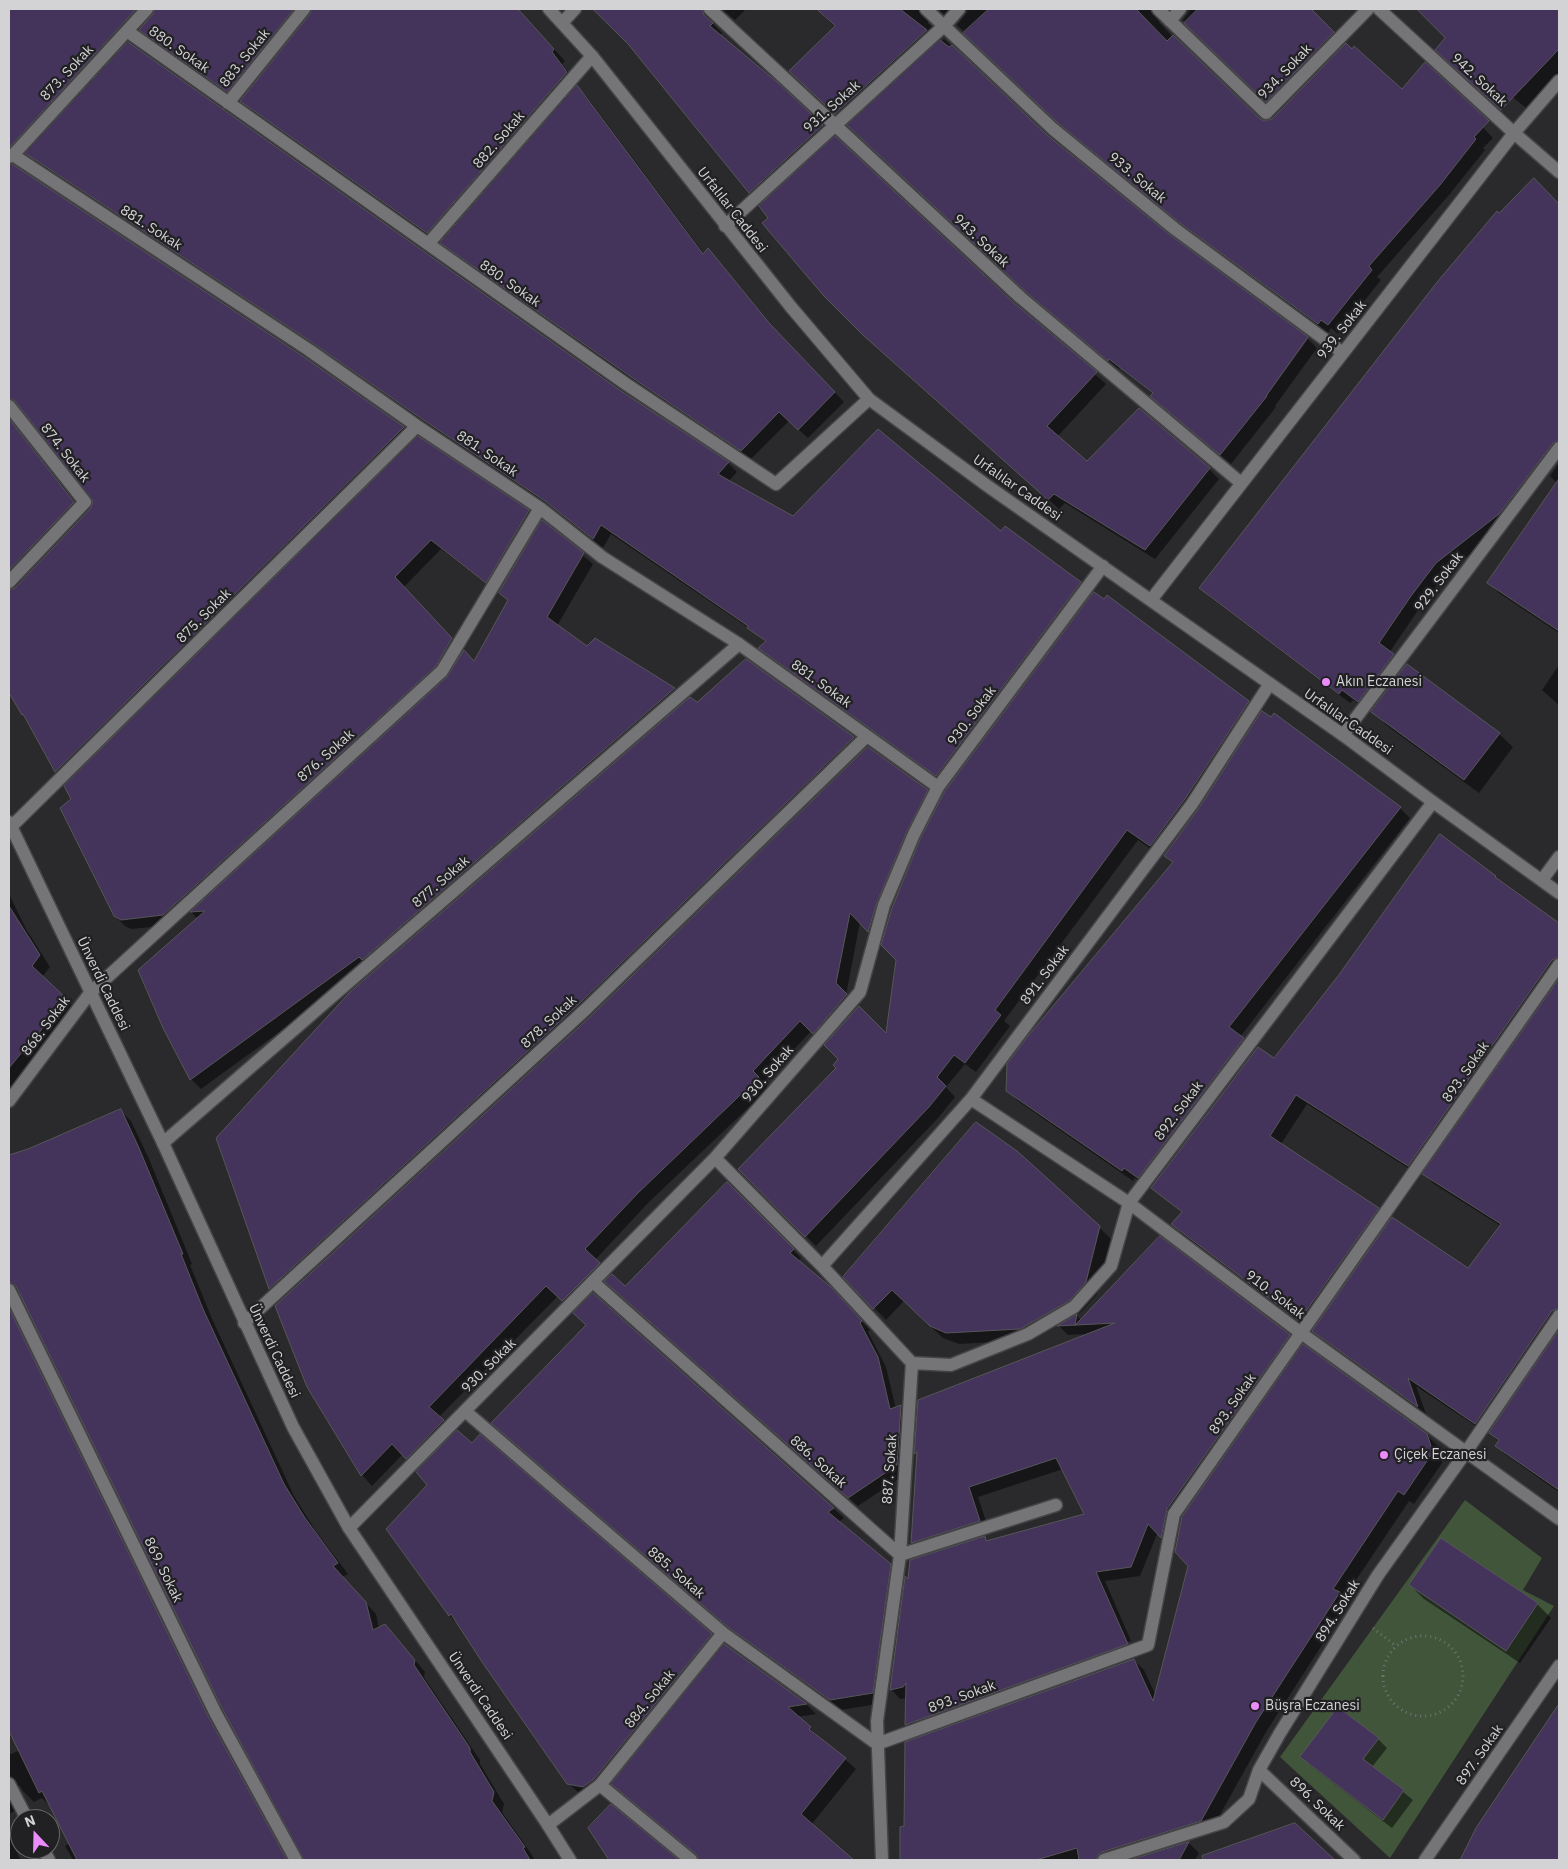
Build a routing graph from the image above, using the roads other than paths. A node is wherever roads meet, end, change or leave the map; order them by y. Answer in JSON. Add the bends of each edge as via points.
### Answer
{"nodes":[{"id":1,"x":147,"y":9,"type":"edge"},
{"id":2,"x":304,"y":9,"type":"edge"},
{"id":3,"x":549,"y":9,"type":"edge"},
{"id":4,"x":575,"y":9,"type":"edge"},
{"id":5,"x":710,"y":9,"type":"edge"},
{"id":6,"x":926,"y":9,"type":"edge"},
{"id":7,"x":959,"y":9,"type":"edge"},
{"id":8,"x":1158,"y":9,"type":"edge"},
{"id":9,"x":1180,"y":9,"type":"edge"},
{"id":10,"x":1368,"y":9,"type":"edge"},
{"id":11,"x":1379,"y":9,"type":"edge"},
{"id":12,"x":1170,"y":20,"type":"junction"},
{"id":13,"x":562,"y":23,"type":"junction"},
{"id":14,"x":945,"y":25,"type":"junction"},
{"id":15,"x":126,"y":31,"type":"junction"},
{"id":16,"x":592,"y":56,"type":"junction"},
{"id":17,"x":1559,"y":81,"type":"edge"},
{"id":18,"x":228,"y":103,"type":"junction"},
{"id":19,"x":834,"y":124,"type":"junction"},
{"id":20,"x":1514,"y":133,"type":"junction"},
{"id":21,"x":11,"y":156,"type":"edge"},
{"id":22,"x":1559,"y":172,"type":"edge"},
{"id":23,"x":725,"y":226,"type":"junction"},
{"id":24,"x":428,"y":244,"type":"junction"},
{"id":25,"x":1343,"y":353,"type":"junction"},
{"id":26,"x":869,"y":399,"type":"junction"},
{"id":27,"x":9,"y":406,"type":"edge"},
{"id":28,"x":417,"y":426,"type":"junction"},
{"id":29,"x":1559,"y":448,"type":"edge"},
{"id":30,"x":1241,"y":483,"type":"junction"},
{"id":31,"x":540,"y":508,"type":"junction"},
{"id":32,"x":1103,"y":566,"type":"junction"},
{"id":33,"x":9,"y":582,"type":"edge"},
{"id":34,"x":1150,"y":600,"type":"junction"},
{"id":35,"x":739,"y":644,"type":"junction"},
{"id":36,"x":1270,"y":685,"type":"junction"},
{"id":37,"x":1343,"y":735,"type":"junction"},
{"id":38,"x":867,"y":736,"type":"junction"},
{"id":39,"x":938,"y":787,"type":"junction"},
{"id":40,"x":1433,"y":802,"type":"junction"},
{"id":41,"x":10,"y":824,"type":"edge"},
{"id":42,"x":1559,"y":857,"type":"edge"},
{"id":43,"x":1542,"y":880,"type":"junction"},
{"id":44,"x":1559,"y":893,"type":"edge"},
{"id":45,"x":1559,"y":965,"type":"edge"},
{"id":46,"x":90,"y":993,"type":"junction"},
{"id":47,"x":970,"y":1099,"type":"junction"},
{"id":48,"x":9,"y":1101,"type":"edge"},
{"id":49,"x":163,"y":1143,"type":"junction"},
{"id":50,"x":716,"y":1158,"type":"junction"},
{"id":51,"x":1129,"y":1203,"type":"junction"},
{"id":52,"x":822,"y":1266,"type":"junction"},
{"id":53,"x":593,"y":1282,"type":"junction"},
{"id":54,"x":9,"y":1290,"type":"edge"},
{"id":55,"x":1559,"y":1316,"type":"edge"},
{"id":56,"x":244,"y":1323,"type":"junction"},
{"id":57,"x":1301,"y":1333,"type":"junction"},
{"id":58,"x":912,"y":1363,"type":"junction"},
{"id":59,"x":465,"y":1411,"type":"junction"},
{"id":60,"x":1466,"y":1452,"type":"junction"},
{"id":61,"x":1056,"y":1505,"type":"dead end"},
{"id":62,"x":1559,"y":1519,"type":"edge"},
{"id":63,"x":349,"y":1528,"type":"junction"},
{"id":64,"x":900,"y":1555,"type":"junction"},
{"id":65,"x":723,"y":1633,"type":"junction"},
{"id":66,"x":1559,"y":1666,"type":"edge"},
{"id":67,"x":876,"y":1744,"type":"junction"},
{"id":68,"x":1259,"y":1770,"type":"junction"},
{"id":69,"x":9,"y":1784,"type":"edge"},
{"id":70,"x":600,"y":1785,"type":"junction"},
{"id":71,"x":22,"y":1809,"type":"edge"},
{"id":72,"x":548,"y":1825,"type":"junction"},
{"id":73,"x":296,"y":1860,"type":"edge"},
{"id":74,"x":570,"y":1860,"type":"edge"},
{"id":75,"x":691,"y":1860,"type":"edge"},
{"id":76,"x":882,"y":1860,"type":"edge"},
{"id":77,"x":1104,"y":1860,"type":"edge"},
{"id":78,"x":1354,"y":1860,"type":"edge"},
{"id":79,"x":1425,"y":1860,"type":"edge"}],
"edges":[{"from":1,"to":15,"type":"street","name":"873. Sokak"},
{"from":2,"to":18,"type":"street","name":"883. Sokak"},
{"from":3,"to":13,"type":"street","name":"Urfalılar Caddesi"},
{"from":4,"to":13,"type":"street"},
{"from":5,"to":19,"type":"street","name":"943. Sokak"},
{"from":6,"to":14,"type":"street","name":"933. Sokak"},
{"from":7,"to":14,"type":"street","name":"931. Sokak"},
{"from":8,"to":12,"type":"street","name":"934. Sokak"},
{"from":9,"to":12,"type":"street"},
{"from":10,"to":12,"type":"street","name":"934. Sokak","via":[[1266,113]]},
{"from":11,"to":20,"type":"street","name":"942. Sokak"},
{"from":13,"to":16,"type":"street","name":"Urfalılar Caddesi"},
{"from":14,"to":19,"type":"street","name":"931. Sokak"},
{"from":14,"to":25,"type":"street","name":"933. Sokak","via":[[1054,128],[1167,223]]},
{"from":15,"to":18,"type":"street","name":"880. Sokak"},
{"from":15,"to":21,"type":"street","name":"873. Sokak"},
{"from":16,"to":23,"type":"street","name":"Urfalılar Caddesi"},
{"from":16,"to":24,"type":"street","name":"882. Sokak"},
{"from":17,"to":20,"type":"street","name":"939. Sokak"},
{"from":18,"to":24,"type":"street","name":"880. Sokak"},
{"from":19,"to":23,"type":"street","name":"931. Sokak"},
{"from":19,"to":30,"type":"street","name":"943. Sokak","via":[[1020,297]]},
{"from":20,"to":22,"type":"street","name":"942. Sokak"},
{"from":20,"to":25,"type":"street","name":"939. Sokak"},
{"from":21,"to":28,"type":"street","name":"881. Sokak","via":[[309,350]]},
{"from":23,"to":26,"type":"street","name":"Urfalılar Caddesi"},
{"from":24,"to":26,"type":"street","name":"880. Sokak","via":[[626,384],[776,484]]},
{"from":25,"to":30,"type":"street","name":"939. Sokak"},
{"from":26,"to":32,"type":"street","name":"Urfalılar Caddesi"},
{"from":27,"to":33,"type":"street","name":"874. Sokak","via":[[85,502]]},
{"from":28,"to":31,"type":"street","name":"881. Sokak"},
{"from":28,"to":41,"type":"street","name":"875. Sokak"},
{"from":29,"to":37,"type":"street","name":"929. Sokak"},
{"from":30,"to":34,"type":"street","name":"939. Sokak"},
{"from":31,"to":35,"type":"street","name":"881. Sokak","via":[[602,556]]},
{"from":31,"to":46,"type":"street","name":"876. Sokak","via":[[442,671]]},
{"from":32,"to":34,"type":"street","name":"Urfalılar Caddesi"},
{"from":32,"to":39,"type":"street","name":"930. Sokak"},
{"from":34,"to":36,"type":"street","name":"Urfalılar Caddesi"},
{"from":35,"to":38,"type":"street","name":"881. Sokak"},
{"from":35,"to":49,"type":"street","name":"877. Sokak"},
{"from":36,"to":37,"type":"street","name":"Urfalılar Caddesi"},
{"from":36,"to":47,"type":"street","name":"891. Sokak","via":[[1192,804]]},
{"from":37,"to":40,"type":"street","name":"Urfalılar Caddesi"},
{"from":38,"to":39,"type":"street","name":"881. Sokak"},
{"from":38,"to":56,"type":"street","name":"878. Sokak","via":[[586,1009]]},
{"from":39,"to":50,"type":"street","name":"930. Sokak","via":[[884,905],[860,992]]},
{"from":40,"to":43,"type":"street","name":"Urfalılar Caddesi"},
{"from":40,"to":51,"type":"street","name":"892. Sokak"},
{"from":41,"to":46,"type":"street","name":"Ünverdi Caddesi"},
{"from":42,"to":43,"type":"street"},
{"from":43,"to":44,"type":"street","name":"Urfalılar Caddesi"},
{"from":45,"to":57,"type":"street","name":"893. Sokak"},
{"from":46,"to":48,"type":"street","name":"868. Sokak"},
{"from":46,"to":49,"type":"street","name":"Ünverdi Caddesi"},
{"from":47,"to":51,"type":"street","name":"910. Sokak"},
{"from":47,"to":52,"type":"street","name":"891. Sokak"},
{"from":49,"to":56,"type":"street","name":"Ünverdi Caddesi"},
{"from":50,"to":52,"type":"street"},
{"from":50,"to":53,"type":"street","name":"930. Sokak"},
{"from":51,"to":57,"type":"street","name":"910. Sokak"},
{"from":51,"to":58,"type":"street","name":"892. Sokak","via":[[1111,1266],[1074,1307],[1028,1334],[952,1365]]},
{"from":52,"to":58,"type":"street"},
{"from":53,"to":59,"type":"street","name":"930. Sokak"},
{"from":53,"to":64,"type":"street","name":"886. Sokak"},
{"from":54,"to":73,"type":"street","name":"869. Sokak","via":[[216,1714]]},
{"from":55,"to":60,"type":"street","name":"894. Sokak"},
{"from":56,"to":63,"type":"street","name":"Ünverdi Caddesi","via":[[293,1427]]},
{"from":57,"to":60,"type":"street","name":"910. Sokak"},
{"from":57,"to":67,"type":"street","name":"893. Sokak","via":[[1174,1514],[1148,1645]]},
{"from":58,"to":64,"type":"street","name":"887. Sokak"},
{"from":59,"to":63,"type":"street","name":"930. Sokak"},
{"from":59,"to":65,"type":"street","name":"885. Sokak"},
{"from":60,"to":62,"type":"street","name":"910. Sokak"},
{"from":60,"to":68,"type":"street","name":"894. Sokak","via":[[1378,1575]]},
{"from":61,"to":64,"type":"street"},
{"from":63,"to":72,"type":"street","name":"Ünverdi Caddesi"},
{"from":64,"to":67,"type":"street","name":"887. Sokak"},
{"from":65,"to":67,"type":"street","name":"885. Sokak"},
{"from":65,"to":70,"type":"street","name":"884. Sokak"},
{"from":66,"to":79,"type":"street","name":"897. Sokak"},
{"from":67,"to":76,"type":"street","name":"887. Sokak"},
{"from":68,"to":77,"type":"street","name":"894. Sokak","via":[[1249,1799],[1224,1822]]},
{"from":68,"to":78,"type":"street","name":"896. Sokak"},
{"from":69,"to":71,"type":"street"},
{"from":70,"to":72,"type":"street","name":"884. Sokak"},
{"from":70,"to":75,"type":"street"},
{"from":72,"to":74,"type":"street","name":"Ünverdi Caddesi"}]}
